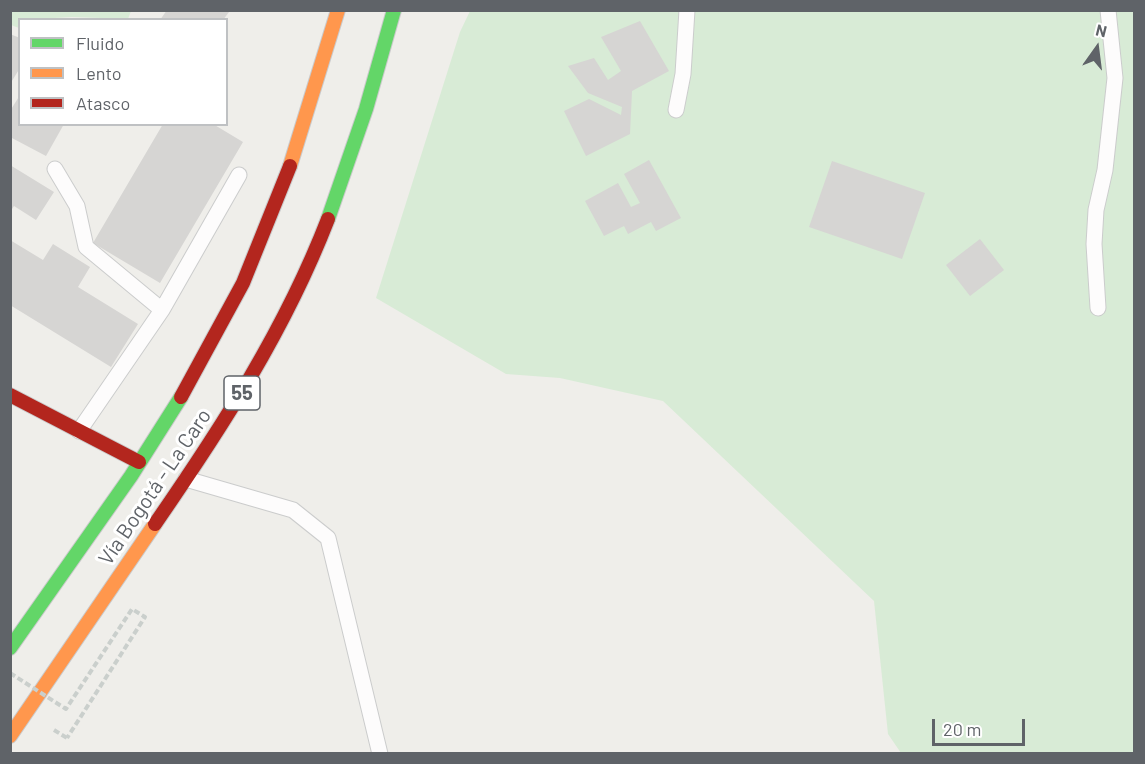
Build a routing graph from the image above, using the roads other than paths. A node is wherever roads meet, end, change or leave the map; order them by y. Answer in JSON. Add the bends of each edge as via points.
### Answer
{"nodes":[{"id":1,"x":338,"y":10,"type":"edge"},
{"id":2,"x":394,"y":10,"type":"edge"},
{"id":3,"x":687,"y":10,"type":"edge"},
{"id":4,"x":1108,"y":10,"type":"edge"},
{"id":5,"x":676,"y":110,"type":"dead end"},
{"id":6,"x":55,"y":170,"type":"dead end"},
{"id":7,"x":239,"y":175,"type":"dead end"},
{"id":8,"x":1098,"y":308,"type":"dead end"},
{"id":9,"x":162,"y":310,"type":"junction"},
{"id":10,"x":10,"y":395,"type":"edge"},
{"id":11,"x":79,"y":431,"type":"junction"},
{"id":12,"x":139,"y":462,"type":"junction"},
{"id":13,"x":186,"y":479,"type":"junction"},
{"id":14,"x":10,"y":648,"type":"edge"},
{"id":15,"x":10,"y":736,"type":"edge"},
{"id":16,"x":380,"y":753,"type":"edge"}],
"edges":[{"from":1,"to":12,"type":"main road","name":"Vía Bogotá - La Caro","number":"55","via":[[302,138],[246,276],[198,369]]},
{"from":2,"to":13,"type":"main road","name":"Vía Bogotá - La Caro","number":"55","via":[[370,101],[307,271],[232,410]]},
{"from":3,"to":5,"type":"lane","via":[[683,74]]},
{"from":4,"to":8,"type":"lane","via":[[1115,78],[1105,170],[1096,210]]},
{"from":6,"to":9,"type":"lane","via":[[77,206],[86,247]]},
{"from":7,"to":9,"type":"lane"},
{"from":9,"to":11,"type":"lane"},
{"from":10,"to":11,"type":"main road"},
{"from":11,"to":12,"type":"main road"},
{"from":12,"to":14,"type":"main road","name":"Vía Bogotá - La Caro","number":"55"},
{"from":13,"to":15,"type":"main road","name":"Vía Bogotá - La Caro","number":"55"},
{"from":13,"to":16,"type":"lane","via":[[293,510],[328,538]]}]}
